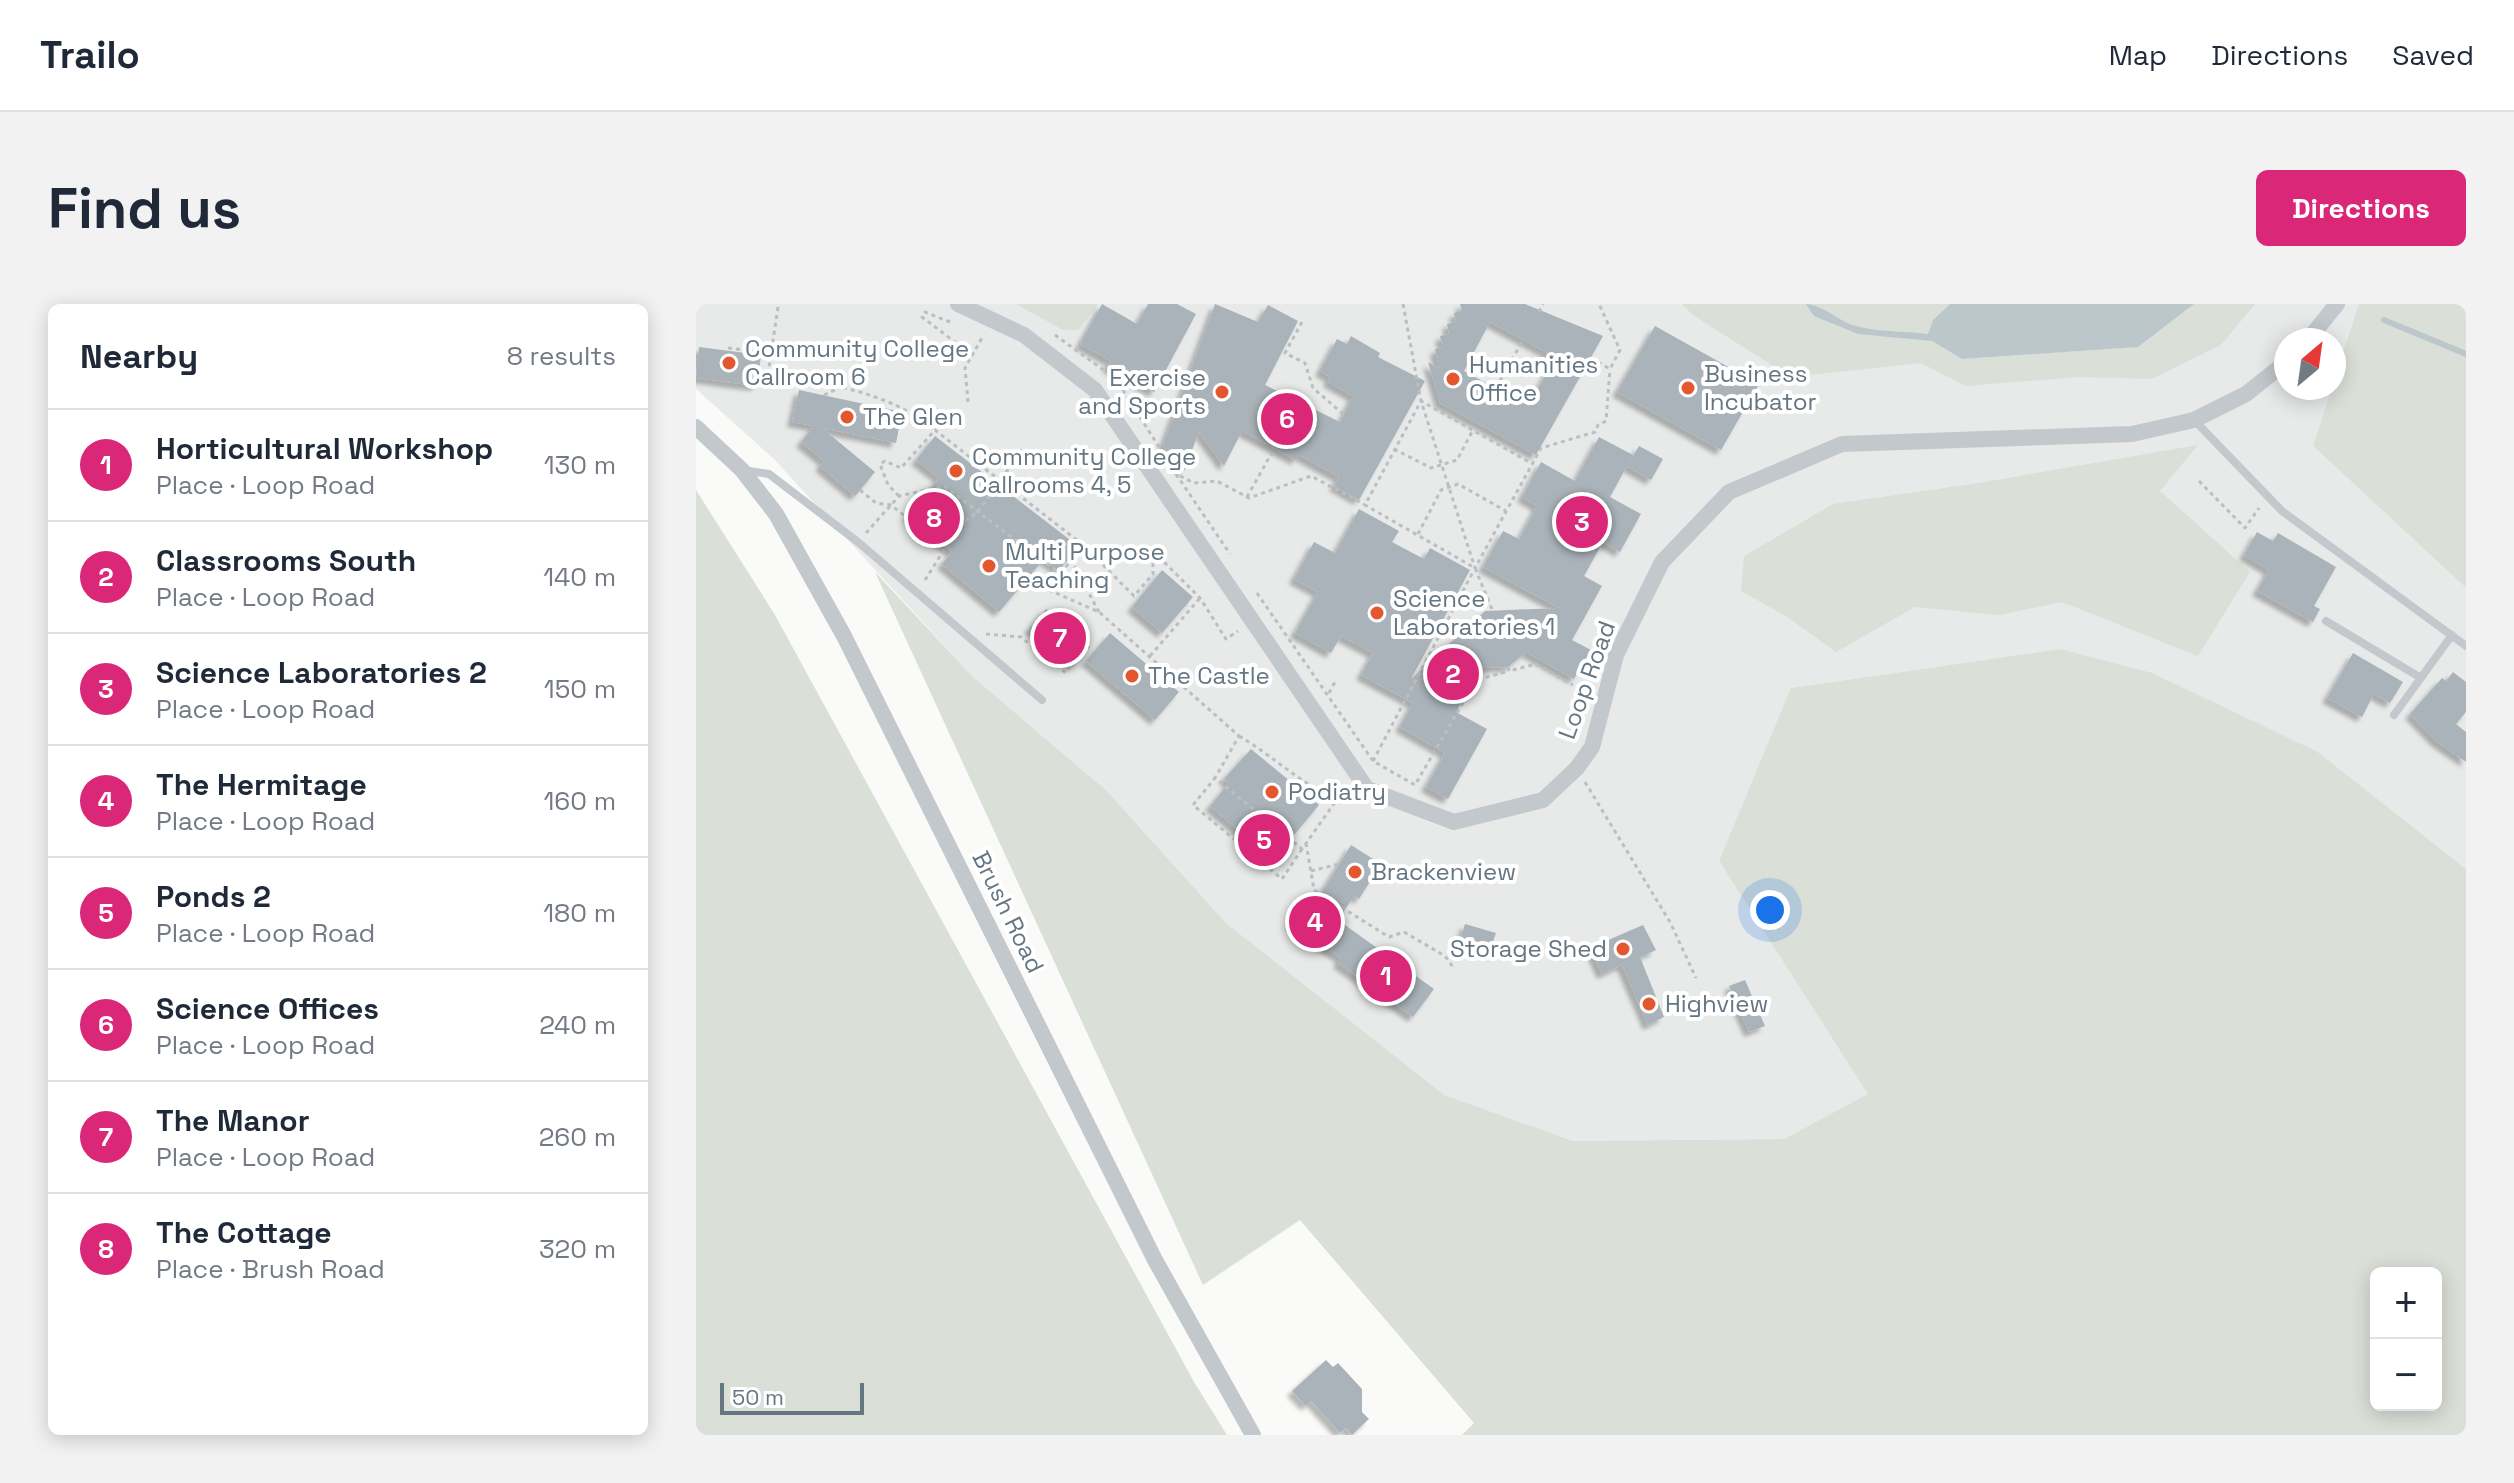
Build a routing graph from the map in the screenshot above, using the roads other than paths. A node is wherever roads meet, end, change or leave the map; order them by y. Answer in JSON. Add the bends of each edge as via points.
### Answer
{"nodes":[{"id":1,"x":958,"y":304,"type":"edge"},
{"id":2,"x":2337,"y":304,"type":"edge"},
{"id":3,"x":2318,"y":328,"type":"edge"},
{"id":4,"x":2274,"y":372,"type":"edge"},
{"id":5,"x":2194,"y":420,"type":"junction"},
{"id":6,"x":696,"y":427,"type":"edge"},
{"id":7,"x":742,"y":470,"type":"junction"},
{"id":8,"x":2326,"y":621,"type":"dead end"},
{"id":9,"x":2452,"y":635,"type":"junction"},
{"id":10,"x":2466,"y":646,"type":"edge"},
{"id":11,"x":2421,"y":678,"type":"junction"},
{"id":12,"x":1042,"y":700,"type":"dead end"},
{"id":13,"x":2394,"y":715,"type":"dead end"},
{"id":14,"x":1253,"y":1435,"type":"edge"}],
"edges":[{"from":1,"to":5,"type":"street","name":"Loop Road","via":[[1024,335],[1095,390],[1367,789],[1454,822],[1543,800],[1577,768],[1592,747],[1616,655],[1662,562],[1729,492],[1842,444],[2132,434]]},
{"from":2,"to":3,"type":"street"},
{"from":4,"to":5,"type":"street","name":"Loop Road","via":[[2246,394]]},
{"from":5,"to":9,"type":"lane","via":[[2282,511]]},
{"from":6,"to":7,"type":"street","name":"Brush Road"},
{"from":7,"to":12,"type":"lane","via":[[769,474],[858,542]]},
{"from":7,"to":14,"type":"street","name":"Brush Road","via":[[776,514],[844,636],[1155,1260]]},
{"from":8,"to":11,"type":"lane"},
{"from":9,"to":10,"type":"lane"},
{"from":9,"to":11,"type":"lane"},
{"from":11,"to":13,"type":"lane"}]}
